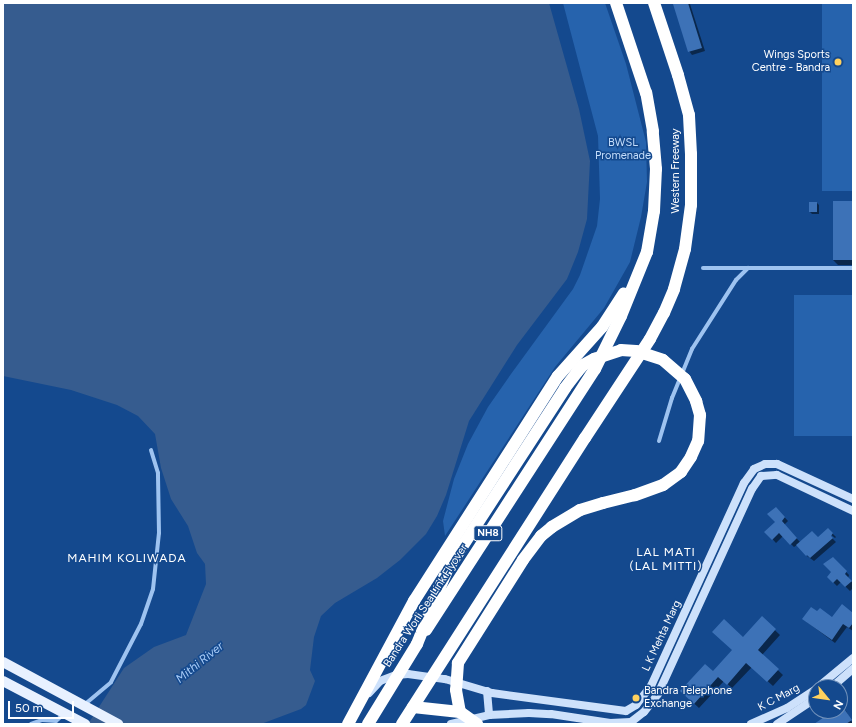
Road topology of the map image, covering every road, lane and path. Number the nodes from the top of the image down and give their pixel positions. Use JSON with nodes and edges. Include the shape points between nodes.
{"nodes":[{"id":1,"x":616,"y":3,"type":"edge"},
{"id":2,"x":654,"y":3,"type":"edge"},
{"id":3,"x":645,"y":257,"type":"junction"},
{"id":4,"x":703,"y":268,"type":"dead end"},
{"id":5,"x":748,"y":268,"type":"junction"},
{"id":6,"x":853,"y":268,"type":"edge"},
{"id":7,"x":659,"y":441,"type":"dead end"},
{"id":8,"x":151,"y":450,"type":"dead end"},
{"id":9,"x":814,"y":480,"type":"junction"},
{"id":10,"x":809,"y":490,"type":"junction"},
{"id":11,"x":853,"y":499,"type":"edge"},
{"id":12,"x":853,"y":510,"type":"edge"},
{"id":13,"x":417,"y":644,"type":"junction"},
{"id":14,"x":853,"y":658,"type":"edge"},
{"id":15,"x":3,"y":662,"type":"edge"},
{"id":16,"x":853,"y":669,"type":"edge"},
{"id":17,"x":828,"y":679,"type":"edge"},
{"id":18,"x":841,"y":679,"type":"edge"},
{"id":19,"x":3,"y":681,"type":"edge"},
{"id":20,"x":487,"y":691,"type":"junction"},
{"id":21,"x":808,"y":694,"type":"edge"},
{"id":22,"x":531,"y":698,"type":"junction"},
{"id":23,"x":808,"y":704,"type":"edge"},
{"id":24,"x":359,"y":706,"type":"junction"},
{"id":25,"x":413,"y":706,"type":"junction"},
{"id":26,"x":88,"y":708,"type":"junction"},
{"id":27,"x":786,"y":708,"type":"junction"},
{"id":28,"x":626,"y":711,"type":"junction"},
{"id":29,"x":460,"y":712,"type":"junction"},
{"id":30,"x":65,"y":713,"type":"junction"},
{"id":31,"x":529,"y":713,"type":"junction"},
{"id":32,"x":489,"y":714,"type":"junction"},
{"id":33,"x":785,"y":721,"type":"edge"},
{"id":34,"x":631,"y":723,"type":"edge"},
{"id":35,"x":755,"y":723,"type":"edge"},
{"id":36,"x":31,"y":724,"type":"edge"},
{"id":37,"x":85,"y":724,"type":"edge"},
{"id":38,"x":118,"y":724,"type":"edge"},
{"id":39,"x":348,"y":724,"type":"edge"},
{"id":40,"x":368,"y":724,"type":"edge"},
{"id":41,"x":402,"y":724,"type":"edge"},
{"id":42,"x":451,"y":724,"type":"edge"},
{"id":43,"x":477,"y":724,"type":"edge"}],
"edges":[{"from":1,"to":3,"type":"highway","via":[[646,93],[653,131],[656,169],[654,211]]},
{"from":2,"to":25,"type":"highway","name":"Western Freeway","bridge":true,"via":[[689,116],[692,154],[691,205],[686,242],[674,289],[650,339]]},
{"from":3,"to":13,"type":"highway","name":"Bandra Worli Sea Link Flyover","number":"NH8","bridge":true,"via":[[621,316],[595,369]]},
{"from":3,"to":24,"type":"highway","via":[[602,327],[558,376],[418,594]]},
{"from":4,"to":5,"type":"street"},
{"from":5,"to":6,"type":"street"},
{"from":5,"to":7,"type":"street","via":[[736,280],[692,349],[672,398]]},
{"from":8,"to":26,"type":"street","via":[[158,473],[158,533],[153,589],[140,624],[111,682]]},
{"from":9,"to":10,"type":"main road"},
{"from":9,"to":11,"type":"main road","name":"L K Mehta Marg"},
{"from":9,"to":28,"type":"main road","name":"L K Mehta Marg","via":[[777,464],[765,464],[754,469],[744,483],[651,686],[636,705]]},
{"from":10,"to":12,"type":"main road","name":"L K Mehta Marg"},
{"from":10,"to":34,"type":"main road","name":"L K Mehta Marg","via":[[777,475],[761,476],[757,480],[658,694],[644,712]]},
{"from":13,"to":29,"type":"highway","bridge":true,"via":[[447,570],[564,388],[583,365],[608,353],[636,350],[663,360],[674,368],[691,389],[700,415],[698,441],[691,457],[681,472],[662,485],[580,510],[542,536],[518,566],[463,652],[458,663],[456,690]]},
{"from":13,"to":40,"type":"highway","name":"Bandra Worli Sea Link Flyover","bridge":true},
{"from":14,"to":17,"type":"main road","name":"K C Marg"},
{"from":15,"to":26,"type":"main road"},
{"from":16,"to":18,"type":"main road"},
{"from":19,"to":30,"type":"main road"},
{"from":20,"to":22,"type":"main road"},
{"from":20,"to":24,"type":"main road","via":[[445,679],[396,675],[380,681]]},
{"from":20,"to":32,"type":"main road"},
{"from":21,"to":27,"type":"main road","name":"K C Marg"},
{"from":22,"to":28,"type":"main road"},
{"from":22,"to":31,"type":"main road"},
{"from":23,"to":33,"type":"main road","name":"K C Marg"},
{"from":24,"to":39,"type":"highway"},
{"from":25,"to":29,"type":"highway"},
{"from":25,"to":41,"type":"highway","bridge":true},
{"from":26,"to":38,"type":"main road"},
{"from":27,"to":33,"type":"main road"},
{"from":27,"to":35,"type":"main road","name":"K C Marg"},
{"from":28,"to":34,"type":"main road"},
{"from":29,"to":43,"type":"highway","bridge":true},
{"from":30,"to":36,"type":"street","via":[[56,721],[42,720]]},
{"from":30,"to":37,"type":"main road"},
{"from":31,"to":32,"type":"main road"},
{"from":31,"to":34,"type":"main road","via":[[610,723]]},
{"from":32,"to":42,"type":"main road"}]}
